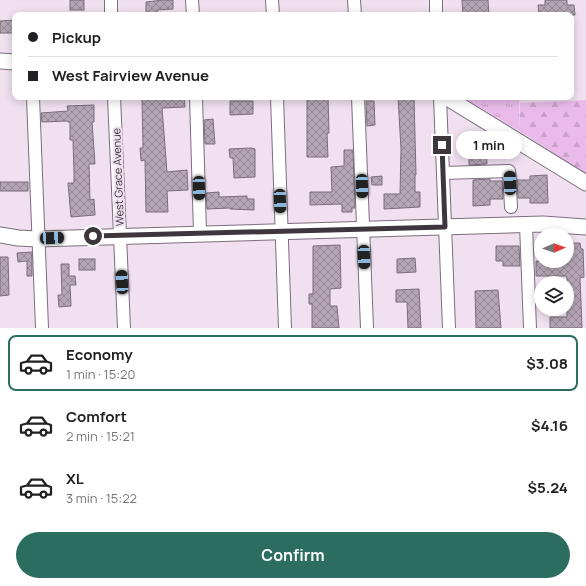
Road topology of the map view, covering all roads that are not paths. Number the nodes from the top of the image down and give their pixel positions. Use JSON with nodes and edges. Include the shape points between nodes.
{"nodes":[{"id":1,"x":110,"y":0,"type":"edge"},
{"id":2,"x":192,"y":0,"type":"edge"},
{"id":3,"x":272,"y":0,"type":"edge"},
{"id":4,"x":354,"y":0,"type":"edge"},
{"id":5,"x":436,"y":0,"type":"edge"},
{"id":6,"x":111,"y":12,"type":"edge"},
{"id":7,"x":193,"y":12,"type":"edge"},
{"id":8,"x":273,"y":12,"type":"edge"},
{"id":9,"x":354,"y":12,"type":"edge"},
{"id":10,"x":436,"y":12,"type":"edge"},
{"id":11,"x":0,"y":61,"type":"edge"},
{"id":12,"x":12,"y":62,"type":"edge"},
{"id":13,"x":33,"y":100,"type":"edge"},
{"id":14,"x":114,"y":100,"type":"edge"},
{"id":15,"x":196,"y":100,"type":"edge"},
{"id":16,"x":276,"y":100,"type":"edge"},
{"id":17,"x":358,"y":100,"type":"edge"},
{"id":18,"x":440,"y":100,"type":"edge"},
{"id":19,"x":451,"y":100,"type":"edge"},
{"id":20,"x":443,"y":173,"type":"junction"},
{"id":21,"x":586,"y":183,"type":"edge"},
{"id":22,"x":511,"y":207,"type":"dead end"},
{"id":23,"x":526,"y":224,"type":"junction"},
{"id":24,"x":445,"y":227,"type":"junction"},
{"id":25,"x":586,"y":227,"type":"edge"},
{"id":26,"x":363,"y":229,"type":"junction"},
{"id":27,"x":281,"y":231,"type":"junction"},
{"id":28,"x":200,"y":233,"type":"junction"},
{"id":29,"x":0,"y":235,"type":"edge"},
{"id":30,"x":120,"y":236,"type":"junction"},
{"id":31,"x":38,"y":239,"type":"junction"},
{"id":32,"x":42,"y":328,"type":"edge"},
{"id":33,"x":124,"y":328,"type":"edge"},
{"id":34,"x":285,"y":328,"type":"edge"},
{"id":35,"x":367,"y":328,"type":"edge"},
{"id":36,"x":449,"y":328,"type":"edge"},
{"id":37,"x":530,"y":328,"type":"edge"}],
"edges":[{"from":1,"to":6,"type":"street"},
{"from":2,"to":7,"type":"street"},
{"from":3,"to":8,"type":"street"},
{"from":4,"to":9,"type":"street"},
{"from":5,"to":10,"type":"street"},
{"from":11,"to":12,"type":"main road"},
{"from":13,"to":31,"type":"street"},
{"from":14,"to":30,"type":"street","name":"West Grace Avenue"},
{"from":15,"to":28,"type":"street"},
{"from":16,"to":27,"type":"street"},
{"from":17,"to":26,"type":"street"},
{"from":18,"to":20,"type":"street"},
{"from":19,"to":21,"type":"main road"},
{"from":20,"to":22,"type":"street","via":[[509,171]]},
{"from":20,"to":24,"type":"street"},
{"from":23,"to":24,"type":"main road"},
{"from":23,"to":25,"type":"main road"},
{"from":23,"to":37,"type":"street"},
{"from":24,"to":26,"type":"main road"},
{"from":24,"to":36,"type":"street"},
{"from":26,"to":27,"type":"main road"},
{"from":26,"to":35,"type":"street"},
{"from":27,"to":28,"type":"main road"},
{"from":27,"to":34,"type":"street"},
{"from":28,"to":30,"type":"main road"},
{"from":29,"to":31,"type":"main road"},
{"from":30,"to":31,"type":"main road"},
{"from":30,"to":33,"type":"street","name":"West Grace Avenue"},
{"from":31,"to":32,"type":"street"}]}
